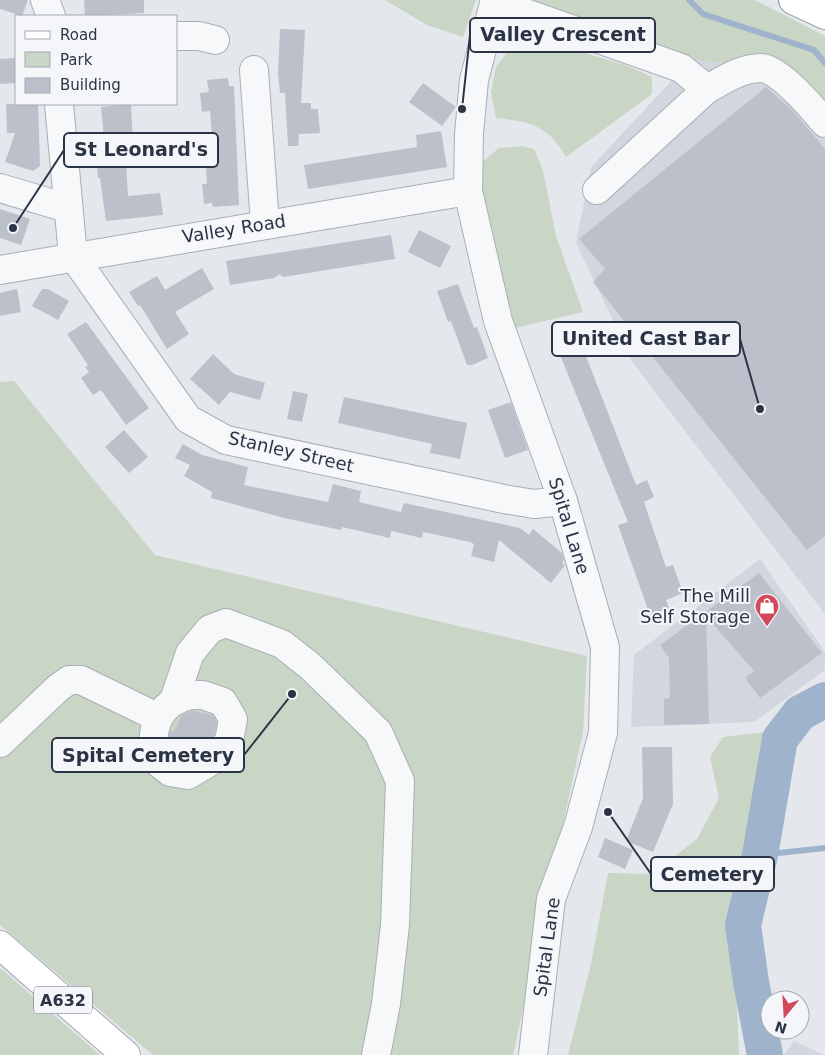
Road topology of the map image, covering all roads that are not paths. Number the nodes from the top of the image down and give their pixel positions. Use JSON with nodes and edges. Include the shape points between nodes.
{"nodes":[{"id":1,"x":45,"y":0,"type":"edge"},
{"id":2,"x":793,"y":0,"type":"edge"},
{"id":3,"x":494,"y":1,"type":"edge"},
{"id":4,"x":51,"y":15,"type":"edge"},
{"id":5,"x":825,"y":15,"type":"edge"},
{"id":6,"x":178,"y":36,"type":"edge"},
{"id":7,"x":215,"y":40,"type":"dead end"},
{"id":8,"x":254,"y":70,"type":"dead end"},
{"id":9,"x":707,"y":89,"type":"junction"},
{"id":10,"x":59,"y":105,"type":"edge"},
{"id":11,"x":825,"y":123,"type":"edge"},
{"id":12,"x":0,"y":188,"type":"edge"},
{"id":13,"x":597,"y":190,"type":"dead end"},
{"id":14,"x":468,"y":191,"type":"junction"},
{"id":15,"x":67,"y":208,"type":"junction"},
{"id":16,"x":265,"y":224,"type":"junction"},
{"id":17,"x":74,"y":256,"type":"junction"},
{"id":18,"x":0,"y":270,"type":"edge"},
{"id":19,"x":563,"y":501,"type":"junction"},
{"id":20,"x":0,"y":744,"type":"edge"},
{"id":21,"x":0,"y":945,"type":"edge"},
{"id":22,"x":126,"y":1055,"type":"edge"},
{"id":23,"x":376,"y":1055,"type":"edge"},
{"id":24,"x":533,"y":1055,"type":"edge"}],
"edges":[{"from":1,"to":4,"type":"street"},
{"from":2,"to":5,"type":"main road"},
{"from":3,"to":9,"type":"street","via":[[681,68]]},
{"from":3,"to":14,"type":"street","name":"Spital Lane","via":[[474,80],[468,134]]},
{"from":6,"to":7,"type":"street"},
{"from":8,"to":16,"type":"street"},
{"from":9,"to":11,"type":"street","via":[[741,71],[763,68],[780,78]]},
{"from":9,"to":13,"type":"street"},
{"from":10,"to":15,"type":"street"},
{"from":12,"to":15,"type":"street"},
{"from":14,"to":16,"type":"street","name":"Valley Road"},
{"from":14,"to":19,"type":"street","name":"Spital Lane","via":[[498,321]]},
{"from":15,"to":17,"type":"street"},
{"from":16,"to":17,"type":"street","name":"Valley Road"},
{"from":17,"to":18,"type":"street","name":"Valley Road"},
{"from":17,"to":19,"type":"street","name":"Stanley Street","via":[[188,419],[226,440],[504,499],[534,504]]},
{"from":19,"to":24,"type":"street","name":"Spital Lane","via":[[605,648],[604,733],[578,827],[551,899]]},
{"from":20,"to":23,"type":"street","via":[[69,680],[81,680],[165,708],[190,653],[210,628],[226,623],[282,644],[310,666],[378,732],[400,781],[395,925],[386,1004]]},
{"from":21,"to":22,"type":"main road","number":"A632"}]}
